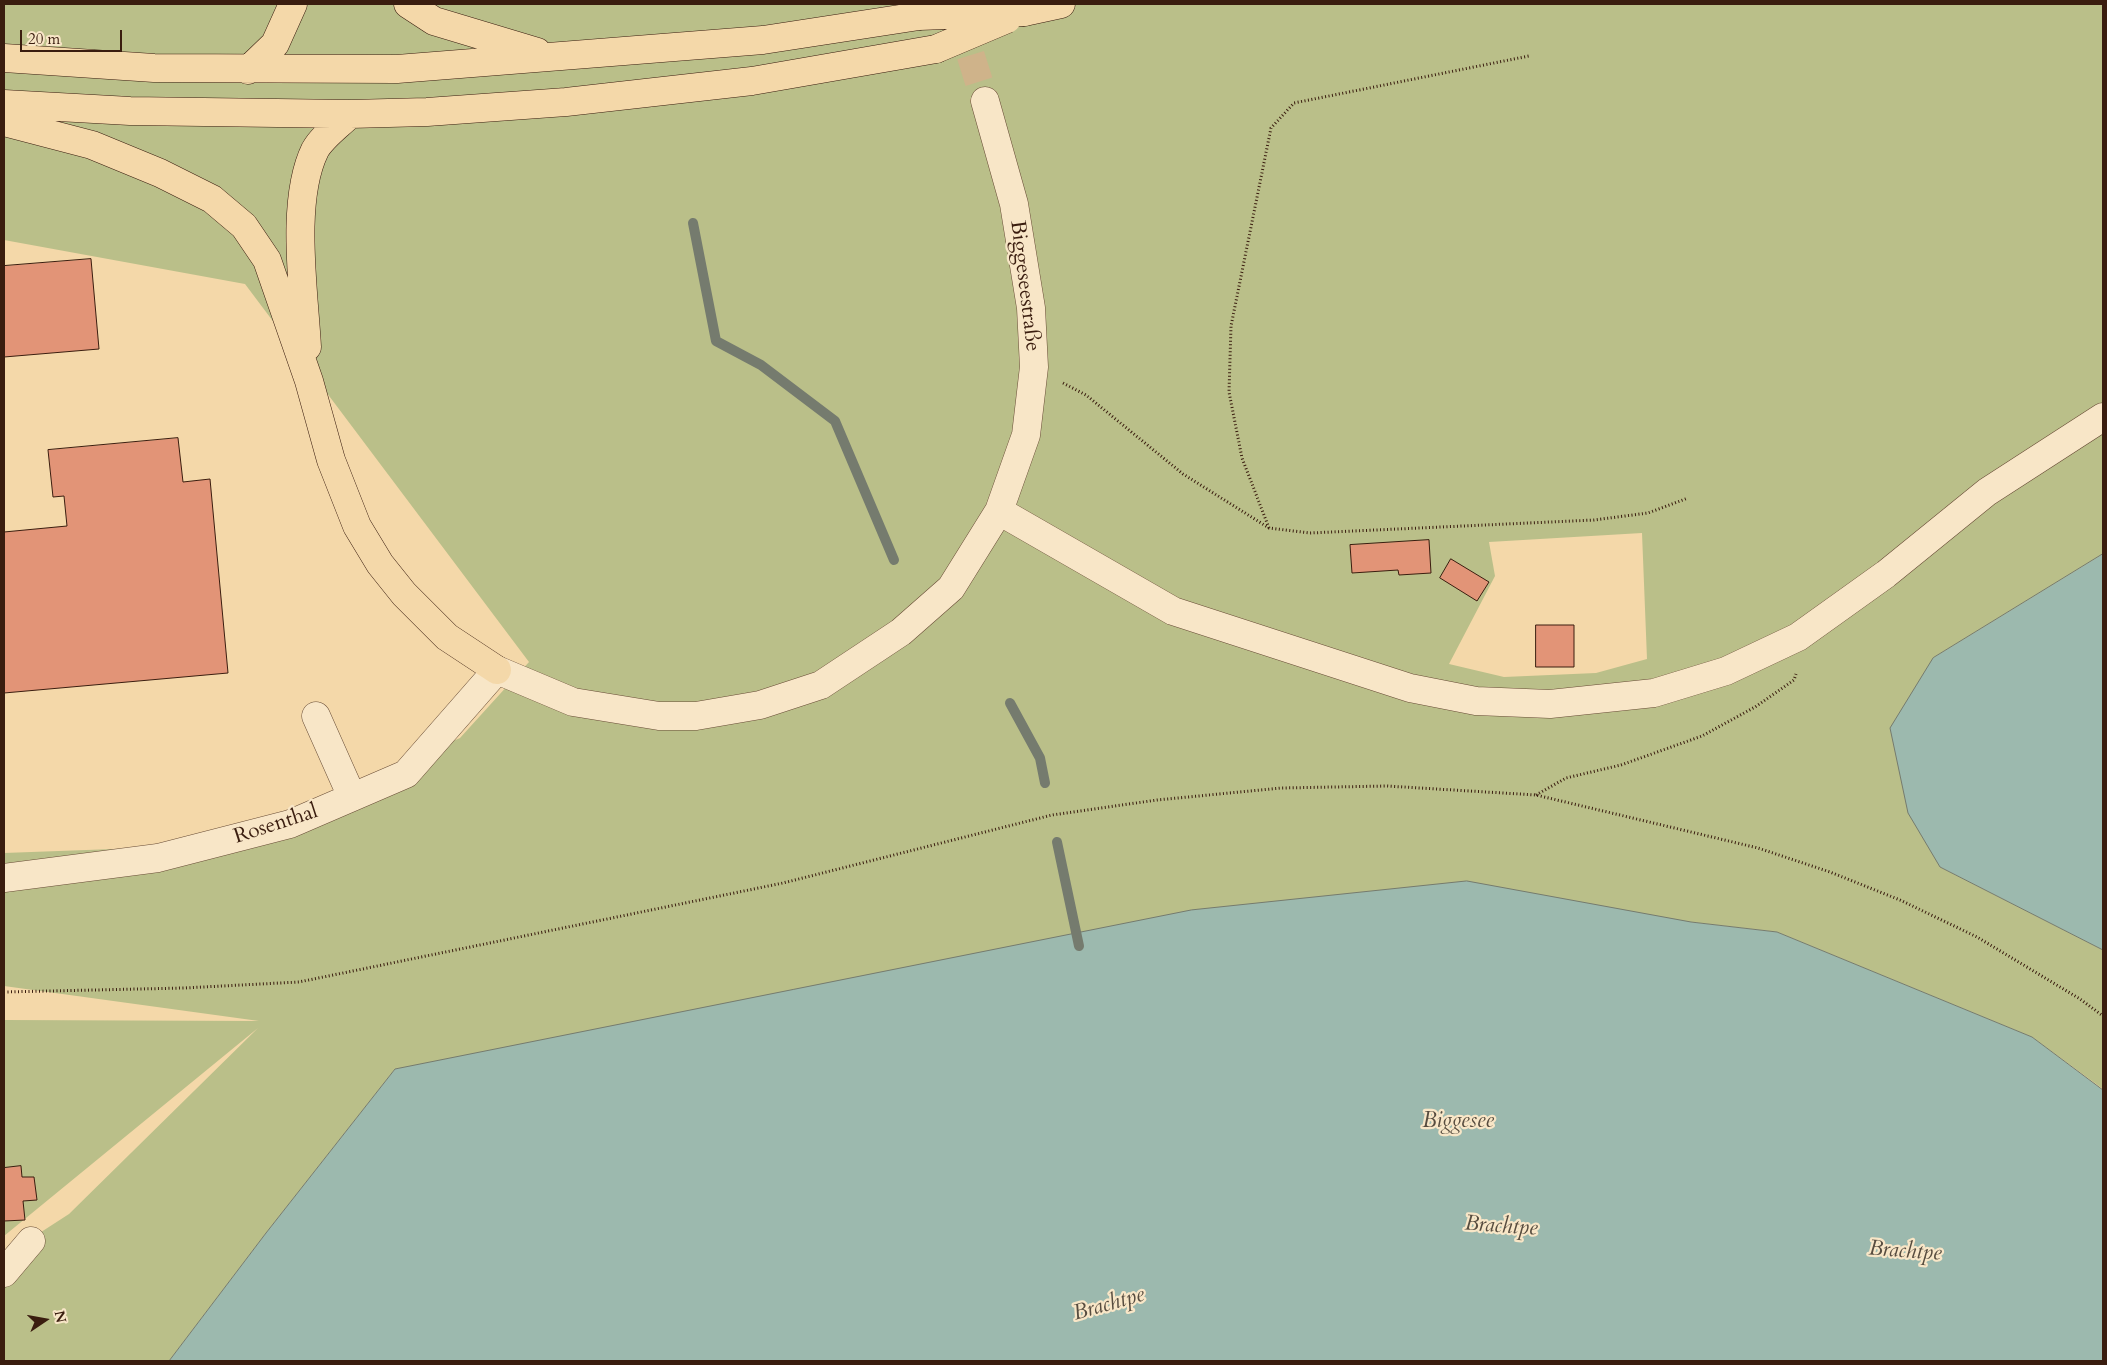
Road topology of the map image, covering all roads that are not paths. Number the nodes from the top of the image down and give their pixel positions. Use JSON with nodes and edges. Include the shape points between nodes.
{"nodes":[{"id":1,"x":293,"y":4,"type":"edge"},
{"id":2,"x":408,"y":4,"type":"edge"},
{"id":3,"x":1061,"y":4,"type":"edge"},
{"id":4,"x":1024,"y":12,"type":"junction"},
{"id":5,"x":553,"y":57,"type":"junction"},
{"id":6,"x":4,"y":58,"type":"edge"},
{"id":7,"x":248,"y":70,"type":"junction"},
{"id":8,"x":985,"y":101,"type":"tunnel mouth"},
{"id":9,"x":4,"y":104,"type":"edge"},
{"id":10,"x":350,"y":114,"type":"junction"},
{"id":11,"x":4,"y":122,"type":"edge"},
{"id":12,"x":308,"y":381,"type":"junction"},
{"id":13,"x":2103,"y":417,"type":"edge"},
{"id":14,"x":999,"y":511,"type":"junction"},
{"id":15,"x":497,"y":670,"type":"junction"},
{"id":16,"x":316,"y":716,"type":"dead end"},
{"id":17,"x":352,"y":797,"type":"junction"},
{"id":18,"x":4,"y":878,"type":"edge"},
{"id":19,"x":31,"y":1241,"type":"dead end"},
{"id":20,"x":4,"y":1273,"type":"edge"}],
"edges":[{"from":1,"to":7,"type":"main road","via":[[276,44]]},
{"from":2,"to":5,"type":"main road","via":[[434,21]]},
{"from":3,"to":4,"type":"main road"},
{"from":4,"to":5,"type":"main road","bridge":true,"via":[[919,16],[763,40]]},
{"from":4,"to":10,"type":"main road","bridge":true,"via":[[936,49],[752,82],[546,103]]},
{"from":5,"to":7,"type":"main road","via":[[397,69]]},
{"from":6,"to":7,"type":"main road"},
{"from":8,"to":14,"type":"street","name":"Biggeseestraße","via":[[1014,204],[1031,308],[1034,367],[1026,435]]},
{"from":9,"to":10,"type":"main road","via":[[130,111]]},
{"from":10,"to":12,"type":"main road","via":[[316,149],[305,180],[301,227]]},
{"from":11,"to":12,"type":"main road","via":[[92,145],[160,172],[212,199],[244,226],[268,260]]},
{"from":12,"to":15,"type":"main road","via":[[330,460],[358,526],[380,564],[404,594],[447,637]]},
{"from":13,"to":14,"type":"street","via":[[1987,492],[1886,574],[1798,637],[1726,671],[1654,693],[1550,704],[1476,701],[1410,688],[1173,611]]},
{"from":14,"to":15,"type":"street","name":"Biggeseestraße","via":[[951,588],[901,632],[821,685],[768,702],[696,716],[659,716],[573,702]]},
{"from":15,"to":17,"type":"street","name":"Rosenthal","via":[[406,774]]},
{"from":16,"to":17,"type":"street"},
{"from":17,"to":18,"type":"street","name":"Rosenthal","via":[[290,824],[158,858]]},
{"from":19,"to":20,"type":"street"}]}
